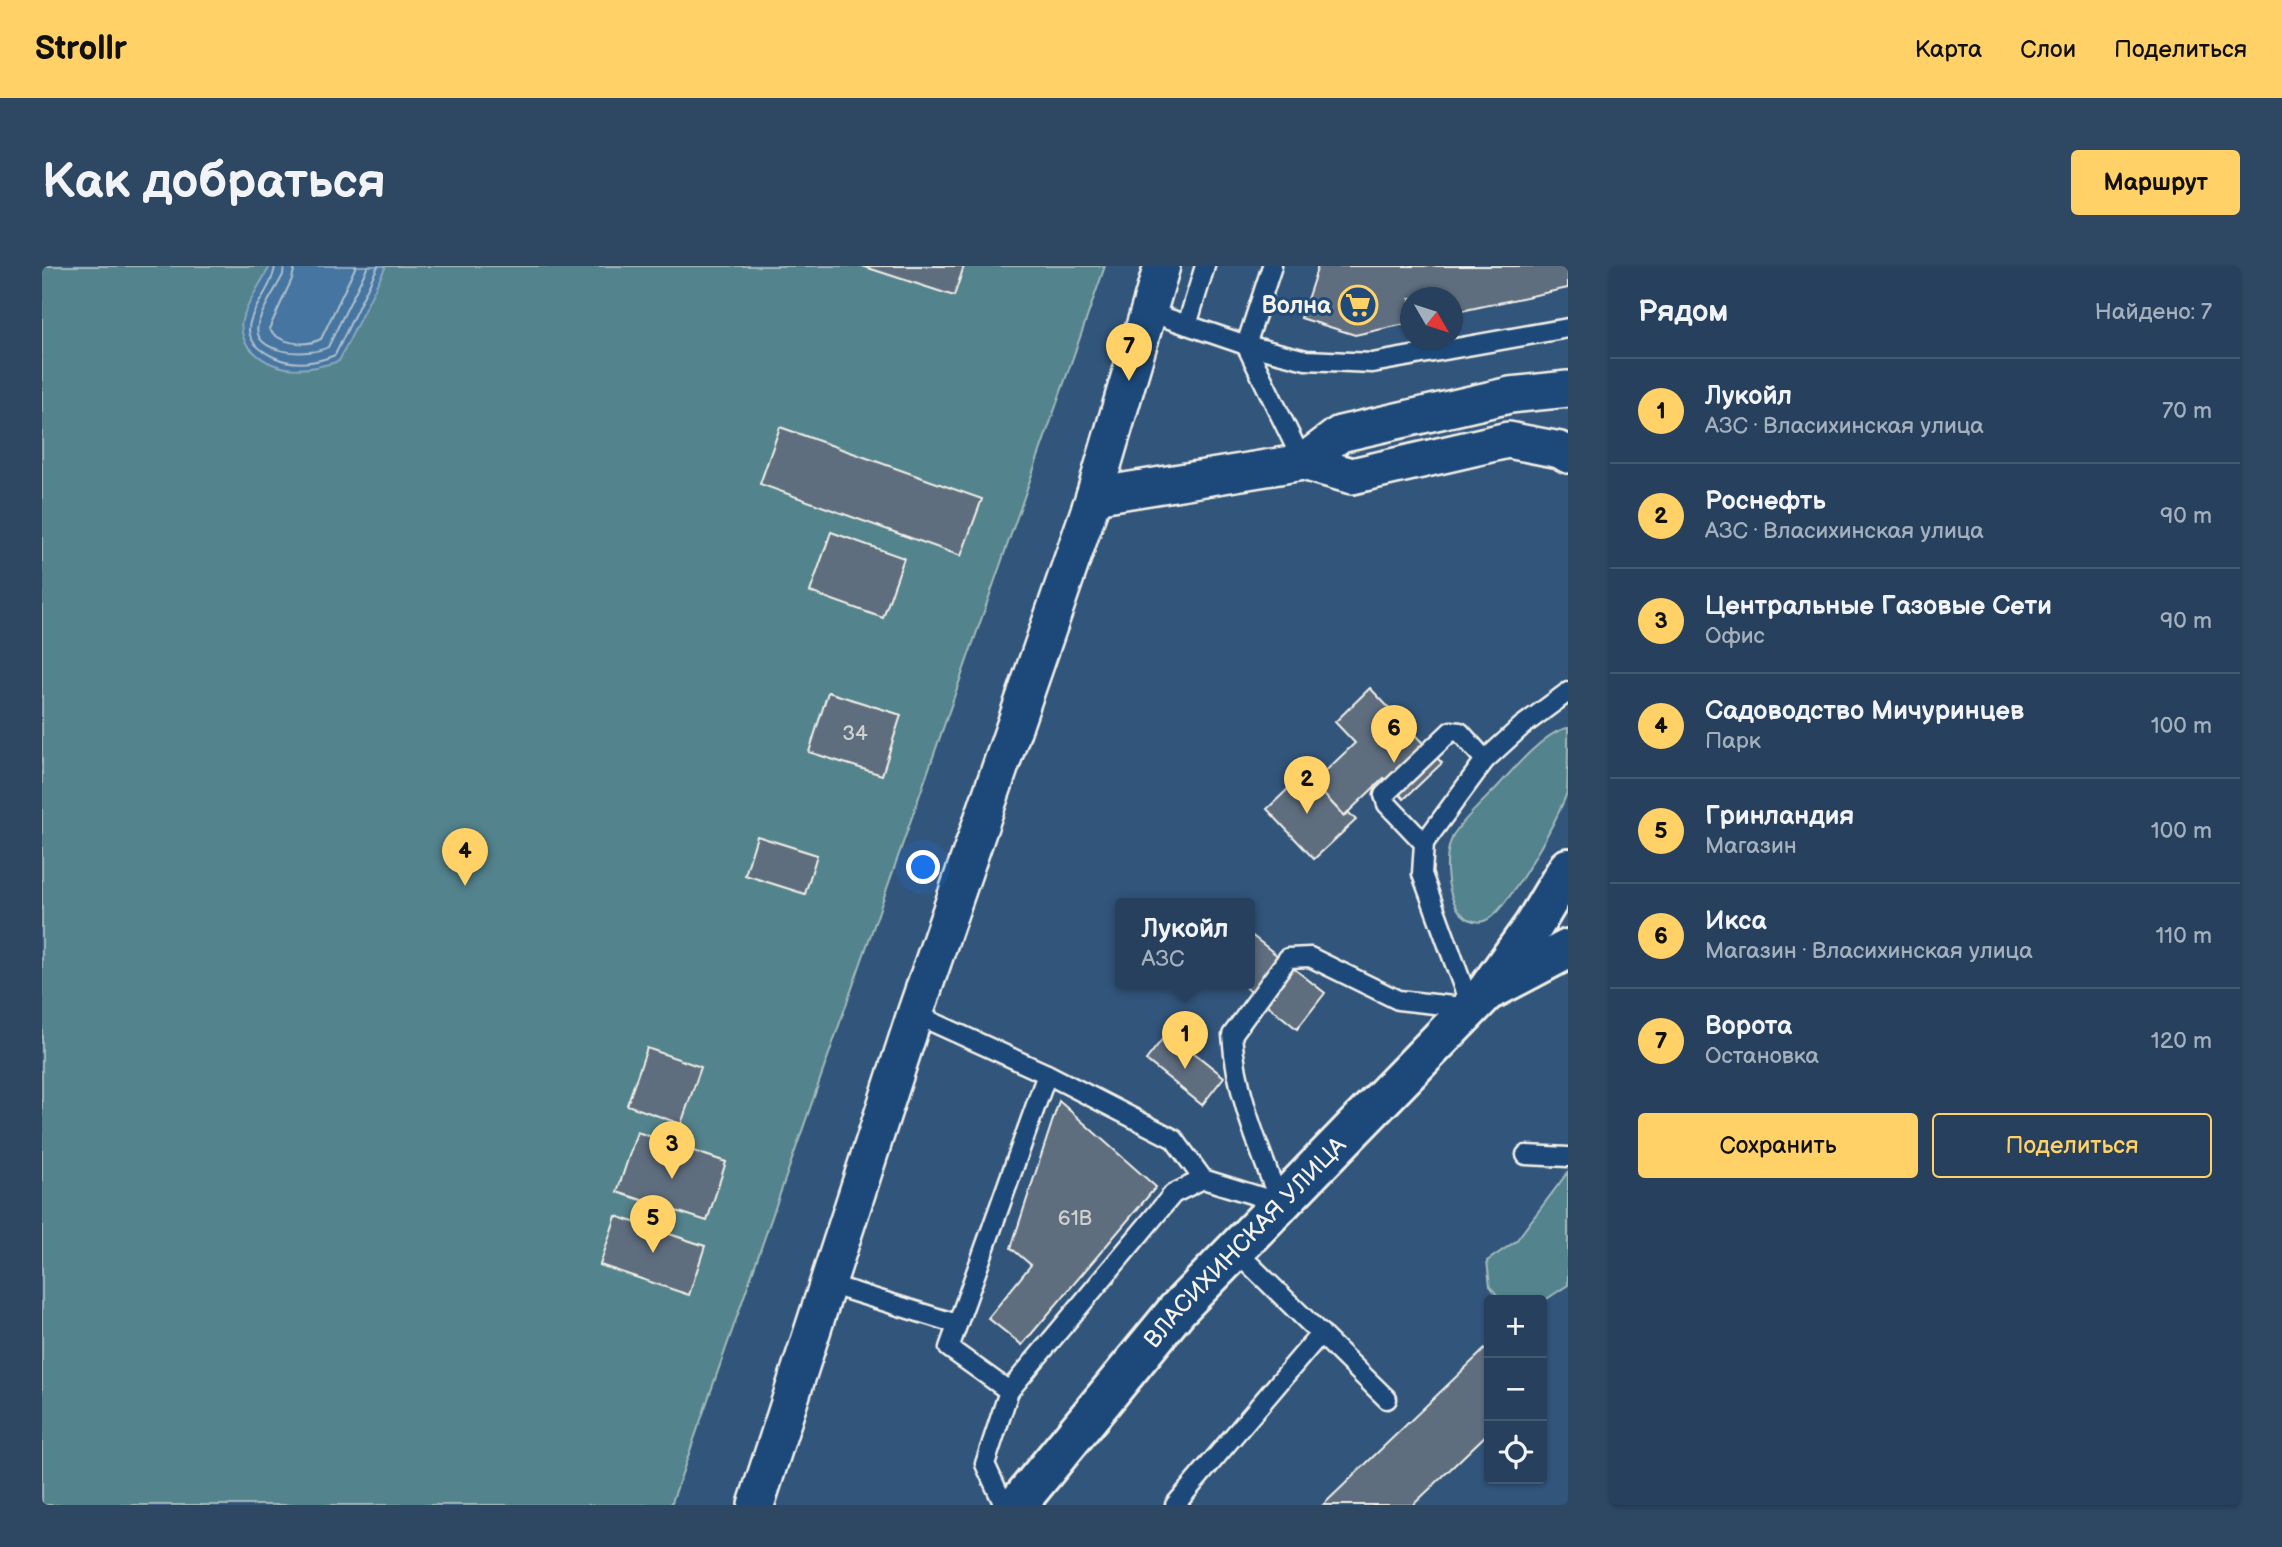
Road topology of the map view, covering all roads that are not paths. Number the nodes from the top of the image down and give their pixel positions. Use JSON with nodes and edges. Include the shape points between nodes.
{"nodes":[{"id":1,"x":1162,"y":266,"type":"edge"},
{"id":2,"x":1205,"y":266,"type":"edge"},
{"id":3,"x":1272,"y":266,"type":"edge"},
{"id":4,"x":1149,"y":312,"type":"junction"},
{"id":5,"x":1187,"y":325,"type":"junction"},
{"id":6,"x":1568,"y":328,"type":"edge"},
{"id":7,"x":1247,"y":345,"type":"junction"},
{"id":8,"x":1568,"y":388,"type":"edge"},
{"id":9,"x":1568,"y":455,"type":"edge"},
{"id":10,"x":1303,"y":462,"type":"junction"},
{"id":11,"x":1094,"y":496,"type":"junction"},
{"id":12,"x":1568,"y":692,"type":"edge"},
{"id":13,"x":1485,"y":761,"type":"junction"},
{"id":14,"x":1423,"y":843,"type":"junction"},
{"id":15,"x":1568,"y":868,"type":"edge"},
{"id":16,"x":1568,"y":949,"type":"edge"},
{"id":17,"x":1478,"y":1000,"type":"junction"},
{"id":18,"x":915,"y":1014,"type":"junction"},
{"id":19,"x":1047,"y":1074,"type":"junction"},
{"id":20,"x":1526,"y":1155,"type":"dead end"},
{"id":21,"x":1568,"y":1157,"type":"edge"},
{"id":22,"x":1203,"y":1179,"type":"junction"},
{"id":23,"x":1280,"y":1203,"type":"junction"},
{"id":24,"x":1235,"y":1250,"type":"junction"},
{"id":25,"x":828,"y":1284,"type":"junction"},
{"id":26,"x":957,"y":1324,"type":"junction"},
{"id":27,"x":1321,"y":1333,"type":"junction"},
{"id":28,"x":1009,"y":1391,"type":"junction"},
{"id":29,"x":1387,"y":1399,"type":"dead end"},
{"id":30,"x":756,"y":1505,"type":"edge"},
{"id":31,"x":1004,"y":1505,"type":"edge"},
{"id":32,"x":1017,"y":1505,"type":"edge"},
{"id":33,"x":1175,"y":1505,"type":"edge"}],
"edges":[{"from":1,"to":4,"type":"street"},
{"from":2,"to":5,"type":"lane"},
{"from":3,"to":7,"type":"lane"},
{"from":4,"to":5,"type":"lane"},
{"from":4,"to":11,"type":"street"},
{"from":5,"to":7,"type":"lane"},
{"from":6,"to":7,"type":"lane","via":[[1372,363],[1306,360]]},
{"from":7,"to":10,"type":"lane"},
{"from":8,"to":10,"type":"street","via":[[1510,394],[1340,434]]},
{"from":9,"to":10,"type":"street","via":[[1508,439],[1352,476]]},
{"from":10,"to":11,"type":"street"},
{"from":11,"to":18,"type":"street"},
{"from":12,"to":13,"type":"lane"},
{"from":13,"to":14,"type":"lane"},
{"from":13,"to":14,"type":"lane","via":[[1460,732],[1451,731],[1384,795]]},
{"from":14,"to":17,"type":"lane","via":[[1422,874]]},
{"from":15,"to":17,"type":"highway","via":[[1534,925]]},
{"from":16,"to":17,"type":"highway"},
{"from":17,"to":23,"type":"highway","name":"ВЛАСИХИНСКАЯ УЛИЦА"},
{"from":17,"to":23,"type":"lane","via":[[1398,1000],[1310,957],[1288,958],[1232,1035],[1250,1125]]},
{"from":18,"to":19,"type":"lane"},
{"from":18,"to":25,"type":"street"},
{"from":19,"to":22,"type":"lane","via":[[1174,1139]]},
{"from":19,"to":26,"type":"lane"},
{"from":20,"to":21,"type":"lane"},
{"from":22,"to":23,"type":"lane"},
{"from":22,"to":28,"type":"lane","via":[[1173,1194]]},
{"from":23,"to":24,"type":"highway","name":"ВЛАСИХИНСКАЯ УЛИЦА"},
{"from":24,"to":27,"type":"lane"},
{"from":24,"to":32,"type":"highway","name":"ВЛАСИХИНСКАЯ УЛИЦА","via":[[1177,1310]]},
{"from":25,"to":26,"type":"lane"},
{"from":25,"to":30,"type":"street"},
{"from":26,"to":28,"type":"lane","via":[[949,1348]]},
{"from":27,"to":29,"type":"lane"},
{"from":27,"to":33,"type":"lane"},
{"from":28,"to":31,"type":"lane","via":[[985,1464]]}]}
